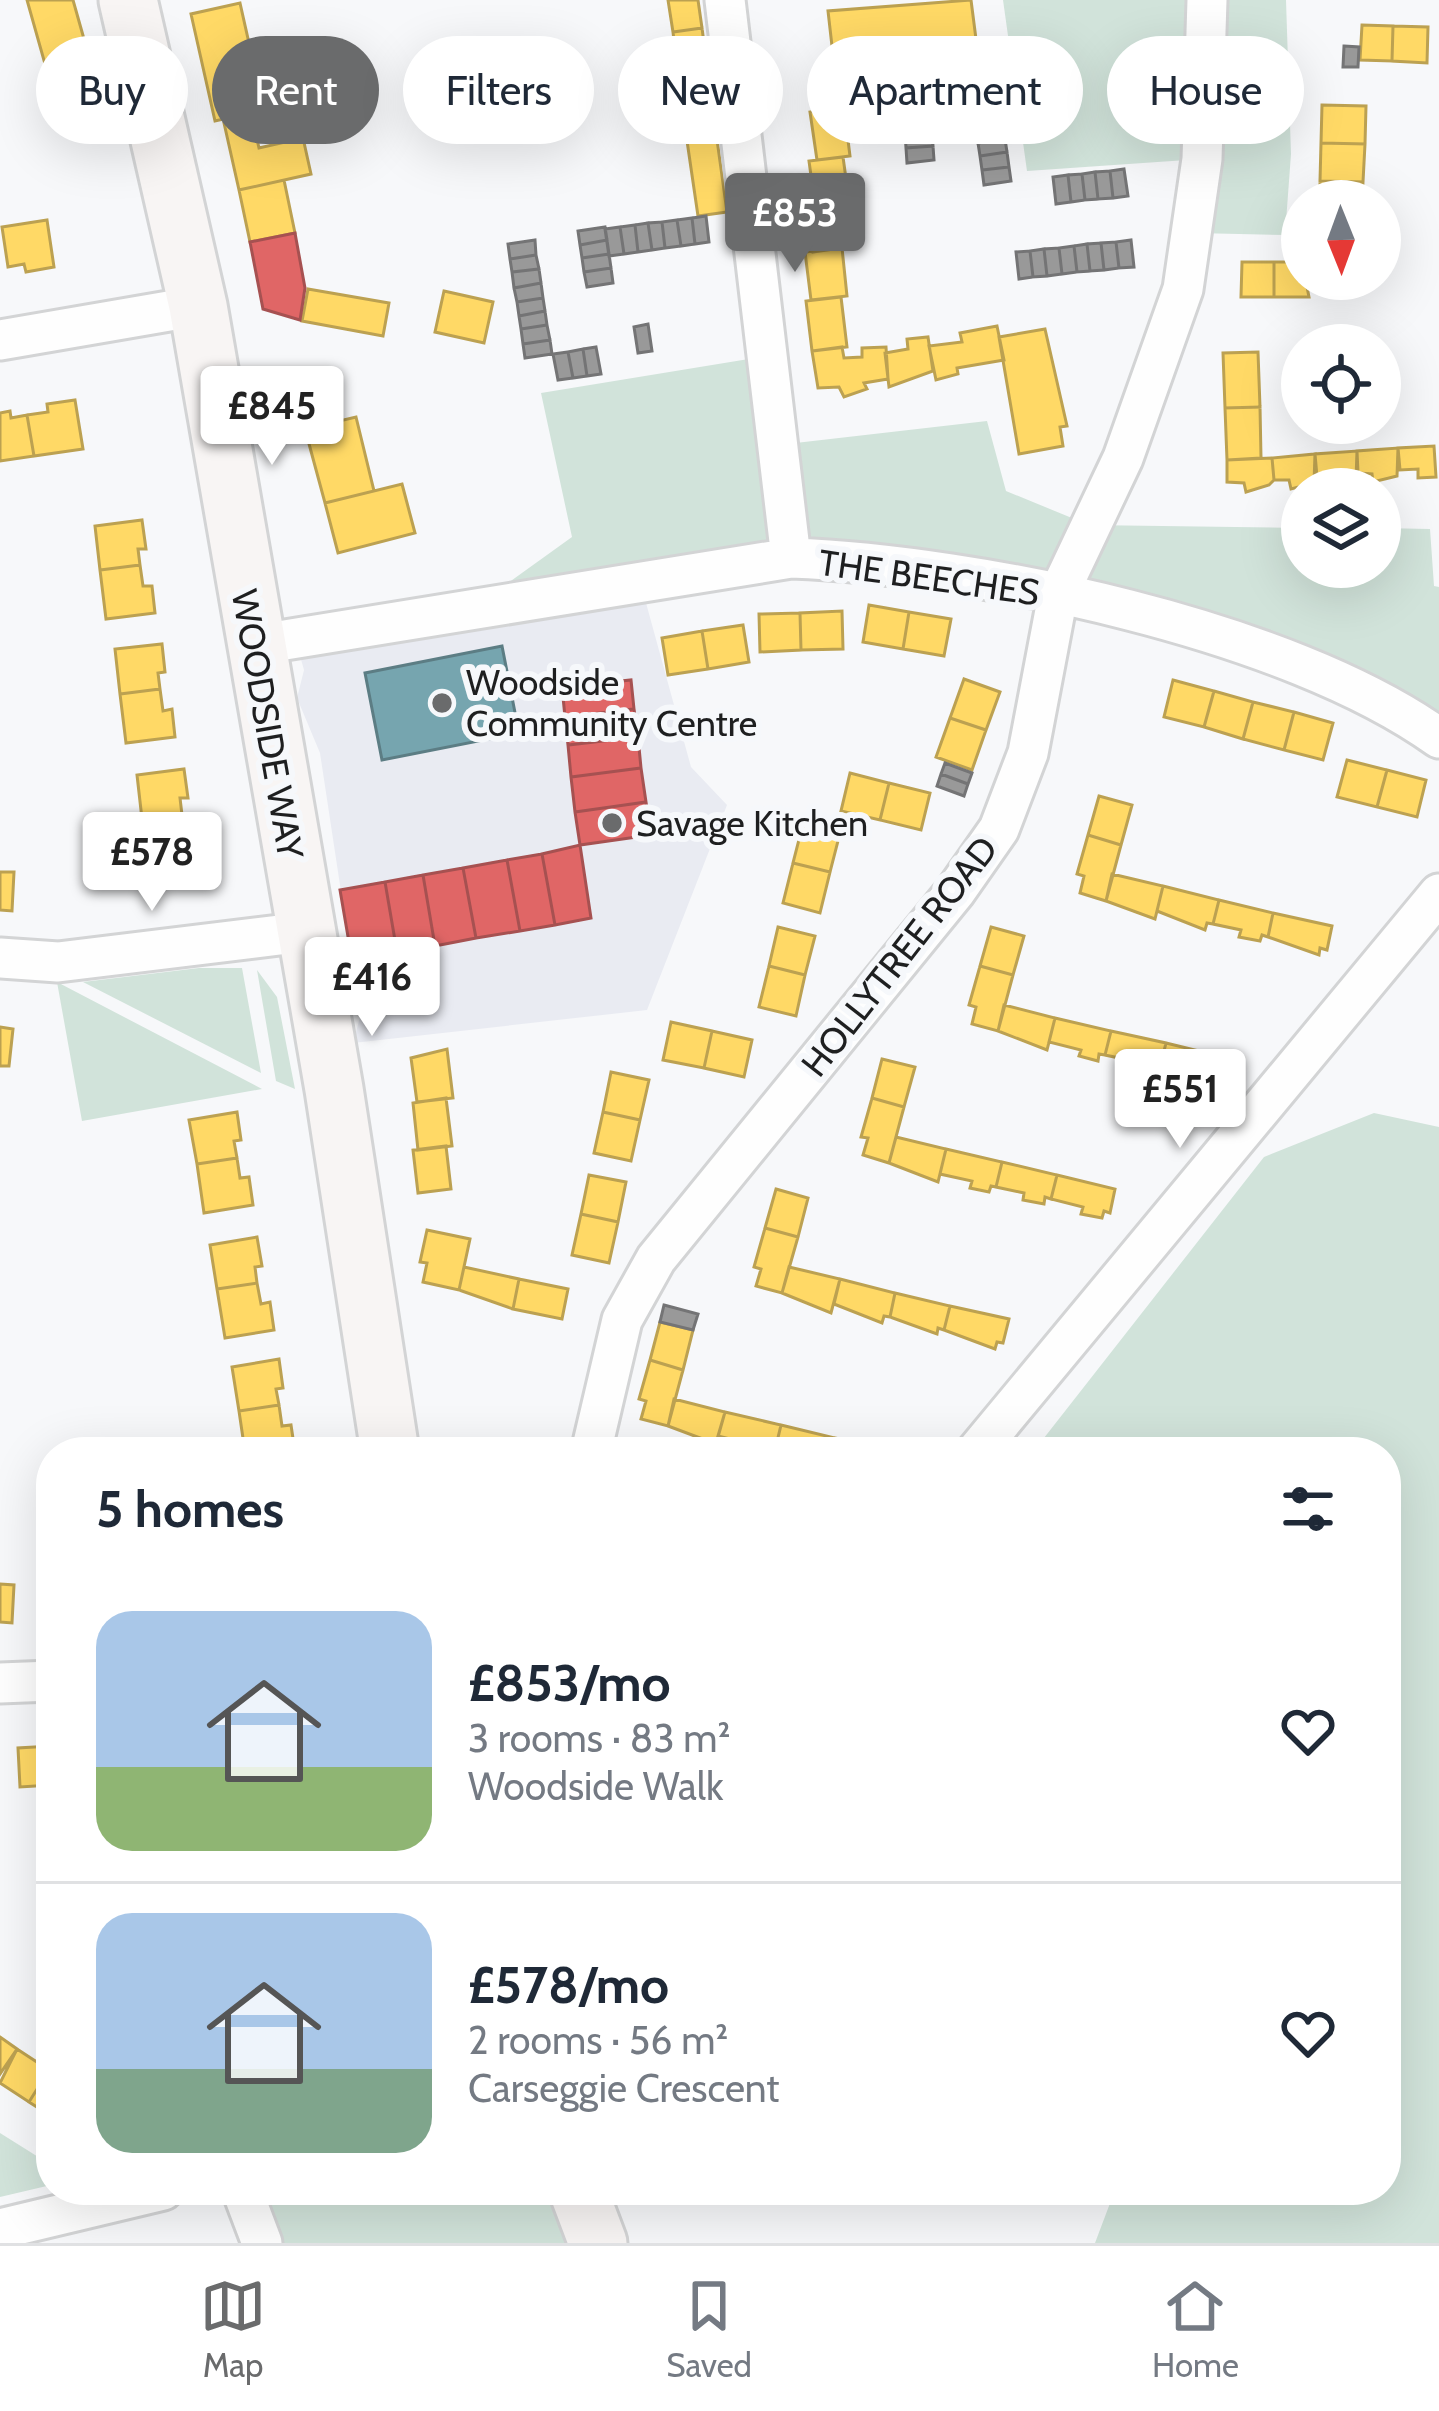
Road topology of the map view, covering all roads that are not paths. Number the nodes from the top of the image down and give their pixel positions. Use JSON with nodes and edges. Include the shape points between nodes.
{"nodes":[{"id":1,"x":128,"y":0,"type":"edge"},
{"id":2,"x":725,"y":0,"type":"edge"},
{"id":3,"x":1207,"y":0,"type":"edge"},
{"id":4,"x":198,"y":306,"type":"junction"},
{"id":5,"x":0,"y":340,"type":"edge"},
{"id":6,"x":791,"y":558,"type":"junction"},
{"id":7,"x":1058,"y":595,"type":"junction"},
{"id":8,"x":254,"y":645,"type":"junction"},
{"id":9,"x":1439,"y":739,"type":"edge"},
{"id":10,"x":1439,"y":894,"type":"edge"},
{"id":11,"x":304,"y":932,"type":"junction"},
{"id":12,"x":0,"y":958,"type":"edge"},
{"id":13,"x":388,"y":1437,"type":"edge"},
{"id":14,"x":595,"y":1437,"type":"edge"},
{"id":15,"x":988,"y":1437,"type":"edge"},
{"id":16,"x":36,"y":1682,"type":"edge"},
{"id":17,"x":0,"y":1683,"type":"edge"},
{"id":18,"x":100,"y":2205,"type":"edge"},
{"id":19,"x":248,"y":2205,"type":"edge"},
{"id":20,"x":584,"y":2205,"type":"edge"},
{"id":21,"x":0,"y":2229,"type":"edge"},
{"id":22,"x":262,"y":2243,"type":"edge"},
{"id":23,"x":598,"y":2243,"type":"edge"}],
"edges":[{"from":1,"to":4,"type":"street","name":"WOODSIDE WAY"},
{"from":2,"to":6,"type":"street"},
{"from":3,"to":7,"type":"street","name":"HOLLYTREE ROAD","via":[[1203,139],[1183,289],[1123,458]]},
{"from":4,"to":5,"type":"street"},
{"from":4,"to":8,"type":"street","name":"WOODSIDE WAY"},
{"from":6,"to":7,"type":"street","name":"THE BEECHES"},
{"from":6,"to":8,"type":"street","name":"THE BEECHES"},
{"from":7,"to":9,"type":"street","name":"THE BEECHES","via":[[1274,653],[1404,713]]},
{"from":7,"to":14,"type":"street","name":"HOLLYTREE ROAD","via":[[1028,753],[999,830],[656,1259],[622,1320]]},
{"from":8,"to":11,"type":"street","name":"WOODSIDE WAY"},
{"from":10,"to":15,"type":"street"},
{"from":11,"to":12,"type":"street","via":[[58,962]]},
{"from":11,"to":13,"type":"street","name":"WOODSIDE WAY"},
{"from":16,"to":17,"type":"street"},
{"from":18,"to":21,"type":"street"},
{"from":19,"to":22,"type":"street"},
{"from":20,"to":23,"type":"street"}]}
